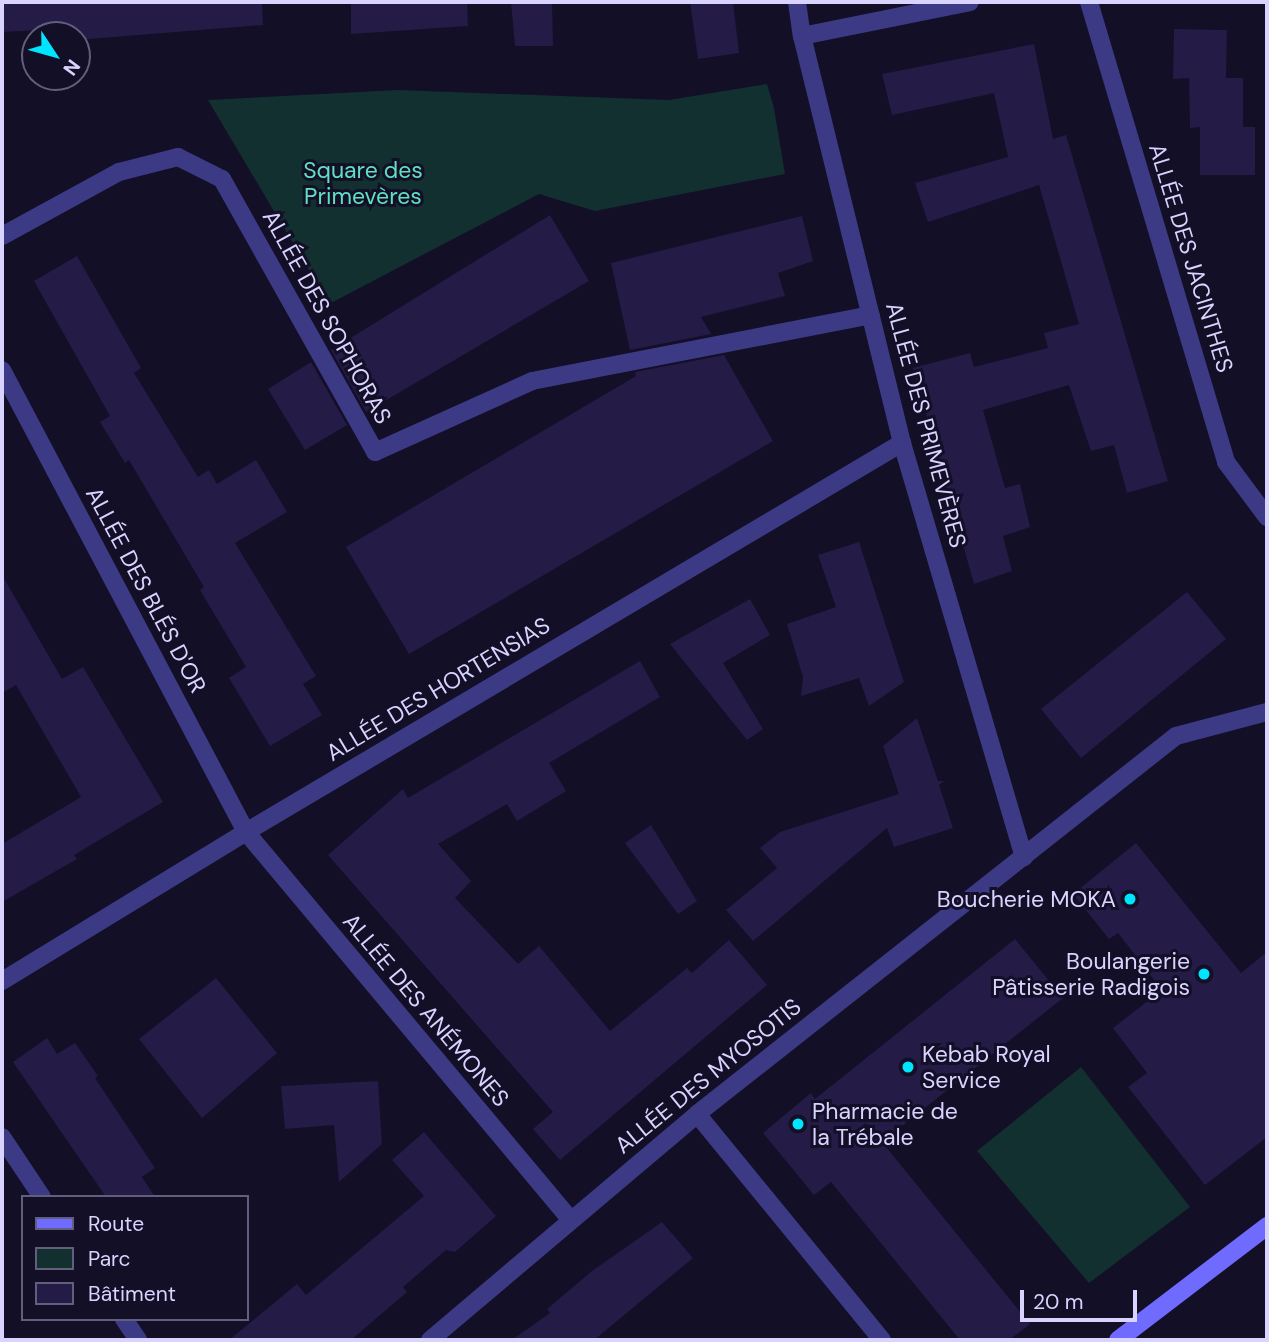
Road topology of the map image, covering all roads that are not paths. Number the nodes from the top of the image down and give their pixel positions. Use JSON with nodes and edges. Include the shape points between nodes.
{"nodes":[{"id":1,"x":797,"y":2,"type":"edge"},
{"id":2,"x":970,"y":2,"type":"edge"},
{"id":3,"x":1089,"y":2,"type":"edge"},
{"id":4,"x":802,"y":36,"type":"junction"},
{"id":5,"x":2,"y":236,"type":"edge"},
{"id":6,"x":871,"y":315,"type":"junction"},
{"id":7,"x":2,"y":370,"type":"edge"},
{"id":8,"x":902,"y":443,"type":"junction"},
{"id":9,"x":1267,"y":517,"type":"edge"},
{"id":10,"x":1267,"y":712,"type":"edge"},
{"id":11,"x":246,"y":832,"type":"junction"},
{"id":12,"x":1024,"y":857,"type":"junction"},
{"id":13,"x":2,"y":981,"type":"edge"},
{"id":14,"x":697,"y":1114,"type":"junction"},
{"id":15,"x":2,"y":1137,"type":"edge"},
{"id":16,"x":41,"y":1195,"type":"edge"},
{"id":17,"x":570,"y":1219,"type":"junction"},
{"id":18,"x":1267,"y":1226,"type":"edge"},
{"id":19,"x":125,"y":1321,"type":"edge"},
{"id":20,"x":138,"y":1340,"type":"edge"},
{"id":21,"x":430,"y":1340,"type":"edge"},
{"id":22,"x":881,"y":1340,"type":"edge"},
{"id":23,"x":1118,"y":1340,"type":"edge"}],
"edges":[{"from":1,"to":4,"type":"street","name":"ALLÉE DES PRIMEVÈRES"},
{"from":2,"to":4,"type":"street"},
{"from":3,"to":9,"type":"street","name":"ALLÉE DES JACINTHES","via":[[1226,462]]},
{"from":4,"to":6,"type":"street","name":"ALLÉE DES PRIMEVÈRES"},
{"from":5,"to":6,"type":"street","name":"ALLÉE DES SOPHORAS","via":[[119,172],[178,157],[222,179],[375,452],[532,381]]},
{"from":6,"to":8,"type":"street","name":"ALLÉE DES PRIMEVÈRES"},
{"from":7,"to":11,"type":"street","name":"ALLÉE DES BLÉS D'OR"},
{"from":8,"to":11,"type":"street","name":"ALLÉE DES HORTENSIAS"},
{"from":8,"to":12,"type":"street","name":"ALLÉE DES PRIMEVÈRES"},
{"from":10,"to":12,"type":"street","name":"ALLÉE DES MYOSOTIS","via":[[1176,736]]},
{"from":11,"to":13,"type":"street","name":"ALLÉE DES HORTENSIAS"},
{"from":11,"to":17,"type":"street","name":"ALLÉE DES ANÉMONES"},
{"from":12,"to":14,"type":"street","name":"ALLÉE DES MYOSOTIS"},
{"from":14,"to":17,"type":"street","name":"ALLÉE DES MYOSOTIS"},
{"from":14,"to":22,"type":"street"},
{"from":15,"to":16,"type":"street"},
{"from":17,"to":21,"type":"street","name":"ALLÉE DES MYOSOTIS"},
{"from":18,"to":23,"type":"street"},
{"from":19,"to":20,"type":"street"}]}
